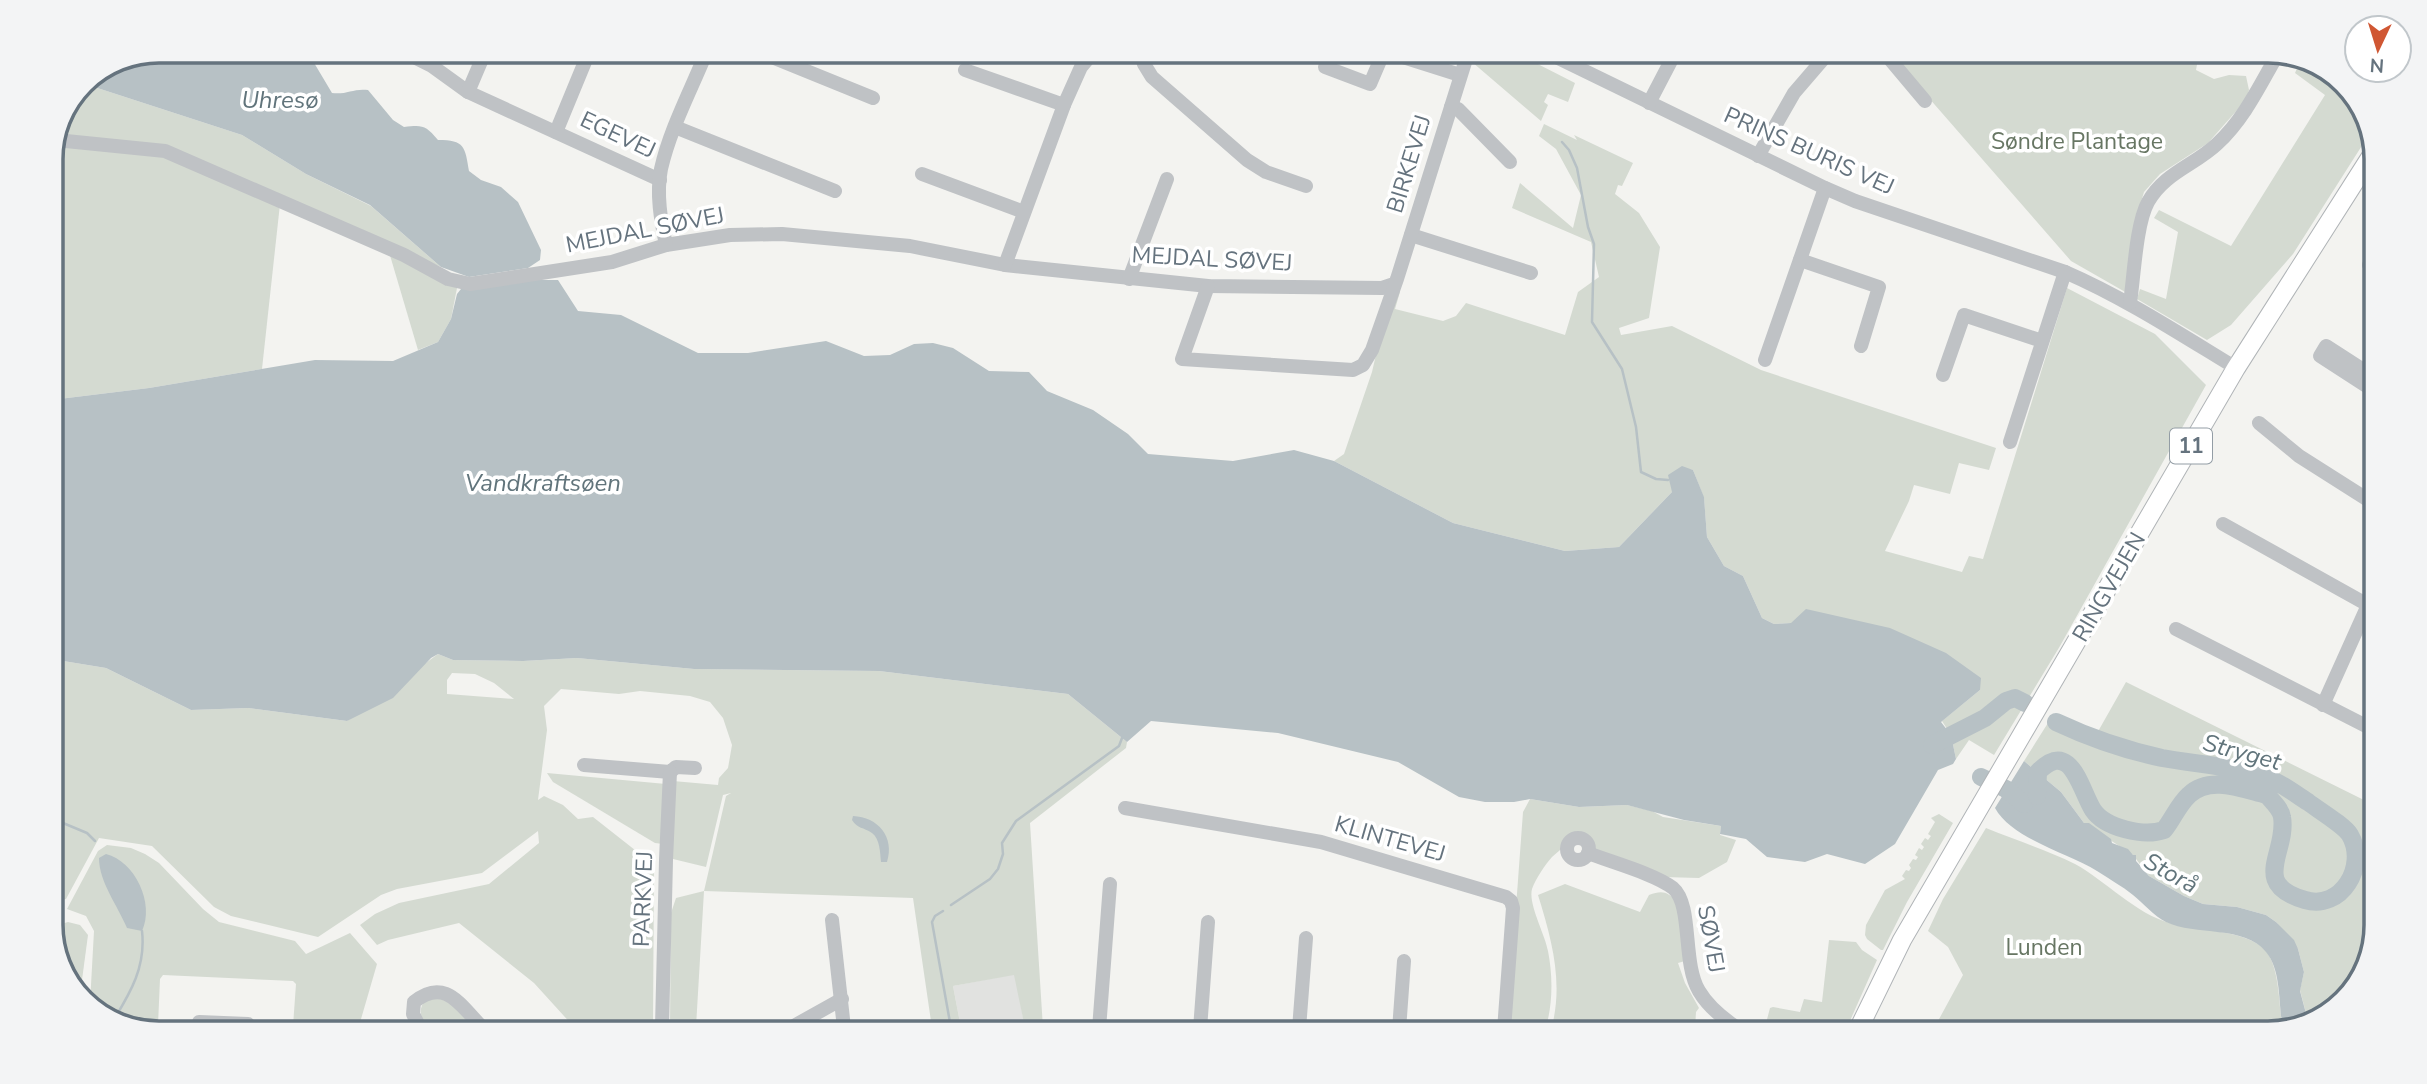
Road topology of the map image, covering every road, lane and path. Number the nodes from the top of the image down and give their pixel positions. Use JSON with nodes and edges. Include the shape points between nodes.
{"nodes":[{"id":1,"x":426,"y":63,"type":"edge"},
{"id":2,"x":480,"y":63,"type":"edge"},
{"id":3,"x":584,"y":63,"type":"edge"},
{"id":4,"x":702,"y":63,"type":"edge"},
{"id":5,"x":786,"y":63,"type":"edge"},
{"id":6,"x":1084,"y":63,"type":"edge"},
{"id":7,"x":1144,"y":63,"type":"edge"},
{"id":8,"x":1379,"y":63,"type":"edge"},
{"id":9,"x":1421,"y":63,"type":"edge"},
{"id":10,"x":1464,"y":63,"type":"edge"},
{"id":11,"x":1568,"y":63,"type":"edge"},
{"id":12,"x":1670,"y":63,"type":"edge"},
{"id":13,"x":1820,"y":63,"type":"edge"},
{"id":14,"x":1892,"y":63,"type":"edge"},
{"id":15,"x":2272,"y":63,"type":"edge"},
{"id":16,"x":1325,"y":66,"type":"dead end"},
{"id":17,"x":965,"y":70,"type":"dead end"},
{"id":18,"x":1460,"y":75,"type":"junction"},
{"id":19,"x":468,"y":92,"type":"junction"},
{"id":20,"x":873,"y":98,"type":"dead end"},
{"id":21,"x":1925,"y":101,"type":"dead end"},
{"id":22,"x":1650,"y":103,"type":"junction"},
{"id":23,"x":1064,"y":105,"type":"junction"},
{"id":24,"x":1451,"y":107,"type":"junction"},
{"id":25,"x":675,"y":127,"type":"junction"},
{"id":26,"x":556,"y":132,"type":"junction"},
{"id":27,"x":65,"y":141,"type":"edge"},
{"id":28,"x":1758,"y":156,"type":"junction"},
{"id":29,"x":1510,"y":162,"type":"dead end"},
{"id":30,"x":2364,"y":167,"type":"edge"},
{"id":31,"x":922,"y":174,"type":"dead end"},
{"id":32,"x":1167,"y":178,"type":"dead end"},
{"id":33,"x":660,"y":180,"type":"junction"},
{"id":34,"x":1306,"y":186,"type":"dead end"},
{"id":35,"x":1825,"y":188,"type":"junction"},
{"id":36,"x":835,"y":191,"type":"dead end"},
{"id":37,"x":1024,"y":212,"type":"junction"},
{"id":38,"x":1411,"y":235,"type":"junction"},
{"id":39,"x":666,"y":245,"type":"junction"},
{"id":40,"x":1800,"y":260,"type":"junction"},
{"id":41,"x":1005,"y":265,"type":"junction"},
{"id":42,"x":2065,"y":272,"type":"junction"},
{"id":43,"x":1531,"y":273,"type":"dead end"},
{"id":44,"x":1129,"y":279,"type":"junction"},
{"id":45,"x":1394,"y":284,"type":"junction"},
{"id":46,"x":1208,"y":286,"type":"junction"},
{"id":47,"x":2130,"y":303,"type":"junction"},
{"id":48,"x":2042,"y":341,"type":"junction"},
{"id":49,"x":1861,"y":346,"type":"dead end"},
{"id":50,"x":1765,"y":360,"type":"dead end"},
{"id":51,"x":2236,"y":368,"type":"junction"},
{"id":52,"x":2364,"y":371,"type":"edge"},
{"id":53,"x":1943,"y":375,"type":"dead end"},
{"id":54,"x":2364,"y":385,"type":"edge"},
{"id":55,"x":2259,"y":423,"type":"dead end"},
{"id":56,"x":2010,"y":442,"type":"dead end"},
{"id":57,"x":2364,"y":498,"type":"edge"},
{"id":58,"x":2223,"y":524,"type":"dead end"},
{"id":59,"x":2364,"y":598,"type":"edge"},
{"id":60,"x":2364,"y":614,"type":"edge"},
{"id":61,"x":2176,"y":629,"type":"dead end"},
{"id":62,"x":2323,"y":705,"type":"junction"},
{"id":63,"x":2364,"y":724,"type":"edge"},
{"id":64,"x":584,"y":765,"type":"dead end"},
{"id":65,"x":695,"y":768,"type":"dead end"},
{"id":66,"x":670,"y":772,"type":"junction"},
{"id":67,"x":1125,"y":808,"type":"dead end"},
{"id":68,"x":1588,"y":853,"type":"dead end"},
{"id":69,"x":1110,"y":884,"type":"dead end"},
{"id":70,"x":832,"y":920,"type":"dead end"},
{"id":71,"x":1208,"y":922,"type":"dead end"},
{"id":72,"x":1306,"y":938,"type":"dead end"},
{"id":73,"x":1404,"y":961,"type":"dead end"},
{"id":74,"x":842,"y":999,"type":"junction"},
{"id":75,"x":416,"y":1021,"type":"edge"},
{"id":76,"x":476,"y":1021,"type":"edge"},
{"id":77,"x":662,"y":1021,"type":"edge"},
{"id":78,"x":803,"y":1021,"type":"edge"},
{"id":79,"x":844,"y":1021,"type":"edge"},
{"id":80,"x":1100,"y":1021,"type":"edge"},
{"id":81,"x":1201,"y":1021,"type":"edge"},
{"id":82,"x":1299,"y":1021,"type":"edge"},
{"id":83,"x":1400,"y":1021,"type":"edge"},
{"id":84,"x":1505,"y":1021,"type":"edge"},
{"id":85,"x":1727,"y":1021,"type":"edge"},
{"id":86,"x":1862,"y":1021,"type":"edge"}],
"edges":[{"from":1,"to":19,"type":"street","name":"EGEVEJ"},
{"from":2,"to":19,"type":"street"},
{"from":3,"to":26,"type":"street","name":"EGEVEJ"},
{"from":4,"to":25,"type":"street"},
{"from":5,"to":20,"type":"street"},
{"from":6,"to":23,"type":"street"},
{"from":7,"to":34,"type":"street","via":[[1152,77],[1247,160]]},
{"from":8,"to":16,"type":"street","via":[[1370,85]]},
{"from":9,"to":18,"type":"street"},
{"from":10,"to":18,"type":"street","name":"BIRKEVEJ"},
{"from":11,"to":22,"type":"street","name":"PRINS BURIS VEJ"},
{"from":12,"to":22,"type":"street"},
{"from":13,"to":28,"type":"street","via":[[1794,93]]},
{"from":14,"to":21,"type":"street"},
{"from":15,"to":47,"type":"street","via":[[2228,134],[2168,177],[2146,205]]},
{"from":17,"to":23,"type":"street"},
{"from":18,"to":24,"type":"street","name":"BIRKEVEJ"},
{"from":19,"to":26,"type":"street","name":"EGEVEJ"},
{"from":22,"to":28,"type":"street","name":"PRINS BURIS VEJ"},
{"from":23,"to":37,"type":"street"},
{"from":24,"to":29,"type":"street","name":"BIRKEVEJ"},
{"from":24,"to":38,"type":"street","name":"BIRKEVEJ"},
{"from":25,"to":33,"type":"street"},
{"from":25,"to":36,"type":"street"},
{"from":26,"to":33,"type":"street","name":"EGEVEJ"},
{"from":27,"to":39,"type":"street","name":"MEJDAL SØVEJ","via":[[165,152],[404,255],[458,283],[612,262]]},
{"from":28,"to":35,"type":"street","name":"PRINS BURIS VEJ"},
{"from":30,"to":51,"type":"main road","name":"RINGVEJEN","number":"11"},
{"from":31,"to":37,"type":"street"},
{"from":32,"to":44,"type":"street"},
{"from":33,"to":39,"type":"street"},
{"from":35,"to":40,"type":"street"},
{"from":35,"to":42,"type":"street","name":"PRINS BURIS VEJ"},
{"from":37,"to":41,"type":"street"},
{"from":38,"to":43,"type":"street","name":"BIRKEVEJ"},
{"from":38,"to":45,"type":"street","name":"BIRKEVEJ"},
{"from":39,"to":41,"type":"street","name":"MEJDAL SØVEJ","via":[[730,235],[782,234],[909,246]]},
{"from":40,"to":49,"type":"street","via":[[1879,287]]},
{"from":40,"to":50,"type":"street"},
{"from":41,"to":44,"type":"street","name":"MEJDAL SØVEJ"},
{"from":42,"to":47,"type":"street","name":"PRINS BURIS VEJ"},
{"from":42,"to":48,"type":"street"},
{"from":44,"to":46,"type":"street","name":"MEJDAL SØVEJ"},
{"from":45,"to":46,"type":"street","name":"MEJDAL SØVEJ","via":[[1382,288]]},
{"from":45,"to":46,"type":"street","name":"BIRKEVEJ","via":[[1372,350],[1363,365],[1353,370],[1182,359]]},
{"from":47,"to":51,"type":"street","name":"PRINS BURIS VEJ"},
{"from":48,"to":53,"type":"street","via":[[1964,315]]},
{"from":48,"to":56,"type":"street"},
{"from":51,"to":86,"type":"main road","name":"RINGVEJEN","number":"11","via":[[1902,940]]},
{"from":52,"to":54,"type":"street","via":[[2326,346],[2319,356]]},
{"from":55,"to":57,"type":"street","via":[[2299,456]]},
{"from":58,"to":59,"type":"street"},
{"from":60,"to":62,"type":"street"},
{"from":61,"to":62,"type":"street"},
{"from":62,"to":63,"type":"street"},
{"from":64,"to":66,"type":"street"},
{"from":65,"to":66,"type":"street","via":[[676,767]]},
{"from":66,"to":77,"type":"street","name":"PARKVEJ"},
{"from":67,"to":84,"type":"street","name":"KLINTEVEJ","via":[[1321,842],[1506,897],[1513,908]]},
{"from":68,"to":85,"type":"street","name":"SØVEJ","via":[[1675,890],[1685,914],[1688,964],[1699,991]]},
{"from":69,"to":80,"type":"street"},
{"from":70,"to":74,"type":"street"},
{"from":71,"to":81,"type":"street"},
{"from":72,"to":82,"type":"street"},
{"from":73,"to":83,"type":"street"},
{"from":74,"to":78,"type":"street"},
{"from":74,"to":79,"type":"street"},
{"from":75,"to":76,"type":"street","via":[[414,1002],[425,993],[438,991],[451,995]]}]}
